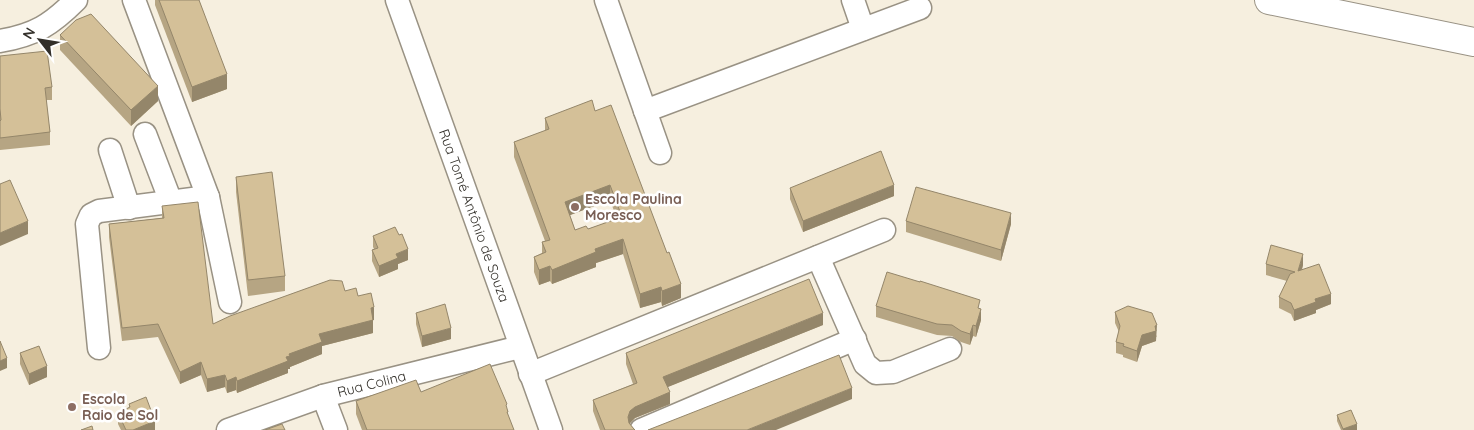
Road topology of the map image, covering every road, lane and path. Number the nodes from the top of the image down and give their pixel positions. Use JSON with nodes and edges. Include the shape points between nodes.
{"nodes":[{"id":1,"x":76,"y":0,"type":"edge"},
{"id":2,"x":134,"y":0,"type":"edge"},
{"id":3,"x":397,"y":0,"type":"edge"},
{"id":4,"x":606,"y":0,"type":"edge"},
{"id":5,"x":853,"y":0,"type":"edge"},
{"id":6,"x":1268,"y":0,"type":"edge"},
{"id":7,"x":920,"y":8,"type":"dead end"},
{"id":8,"x":863,"y":29,"type":"junction"},
{"id":9,"x":0,"y":41,"type":"edge"},
{"id":10,"x":1474,"y":42,"type":"edge"},
{"id":11,"x":645,"y":111,"type":"junction"},
{"id":12,"x":145,"y":134,"type":"dead end"},
{"id":13,"x":110,"y":150,"type":"dead end"},
{"id":14,"x":660,"y":153,"type":"dead end"},
{"id":15,"x":208,"y":197,"type":"junction"},
{"id":16,"x":171,"y":202,"type":"junction"},
{"id":17,"x":129,"y":208,"type":"junction"},
{"id":18,"x":884,"y":230,"type":"dead end"},
{"id":19,"x":818,"y":257,"type":"junction"},
{"id":20,"x":230,"y":302,"type":"dead end"},
{"id":21,"x":855,"y":339,"type":"junction"},
{"id":22,"x":520,"y":347,"type":"junction"},
{"id":23,"x":99,"y":348,"type":"dead end"},
{"id":24,"x":950,"y":349,"type":"dead end"},
{"id":25,"x":530,"y":374,"type":"junction"},
{"id":26,"x":323,"y":396,"type":"junction"},
{"id":27,"x":228,"y":430,"type":"edge"},
{"id":28,"x":336,"y":430,"type":"edge"},
{"id":29,"x":550,"y":430,"type":"edge"},
{"id":30,"x":641,"y":430,"type":"edge"}],
"edges":[{"from":1,"to":9,"type":"street","via":[[44,28]]},
{"from":2,"to":15,"type":"street"},
{"from":3,"to":22,"type":"street","name":"Rua Tomé Antônio de Souza"},
{"from":4,"to":11,"type":"street"},
{"from":5,"to":8,"type":"street"},
{"from":6,"to":10,"type":"main road"},
{"from":7,"to":8,"type":"street"},
{"from":8,"to":11,"type":"street"},
{"from":11,"to":14,"type":"street"},
{"from":12,"to":16,"type":"street"},
{"from":13,"to":17,"type":"street"},
{"from":15,"to":16,"type":"street"},
{"from":15,"to":20,"type":"street"},
{"from":16,"to":17,"type":"street"},
{"from":17,"to":23,"type":"street","via":[[99,211],[91,215],[87,224]]},
{"from":18,"to":19,"type":"street"},
{"from":19,"to":21,"type":"street"},
{"from":19,"to":25,"type":"street"},
{"from":21,"to":24,"type":"street","via":[[865,364],[876,373],[893,372]]},
{"from":21,"to":30,"type":"street"},
{"from":22,"to":25,"type":"street","name":"Rua Tomé Antônio de Souza"},
{"from":22,"to":26,"type":"street","name":"Rua Colina"},
{"from":25,"to":29,"type":"street","name":"Rua Tomé Antônio de Souza"},
{"from":26,"to":27,"type":"street","name":"Rua Colina"},
{"from":26,"to":28,"type":"street"}]}
